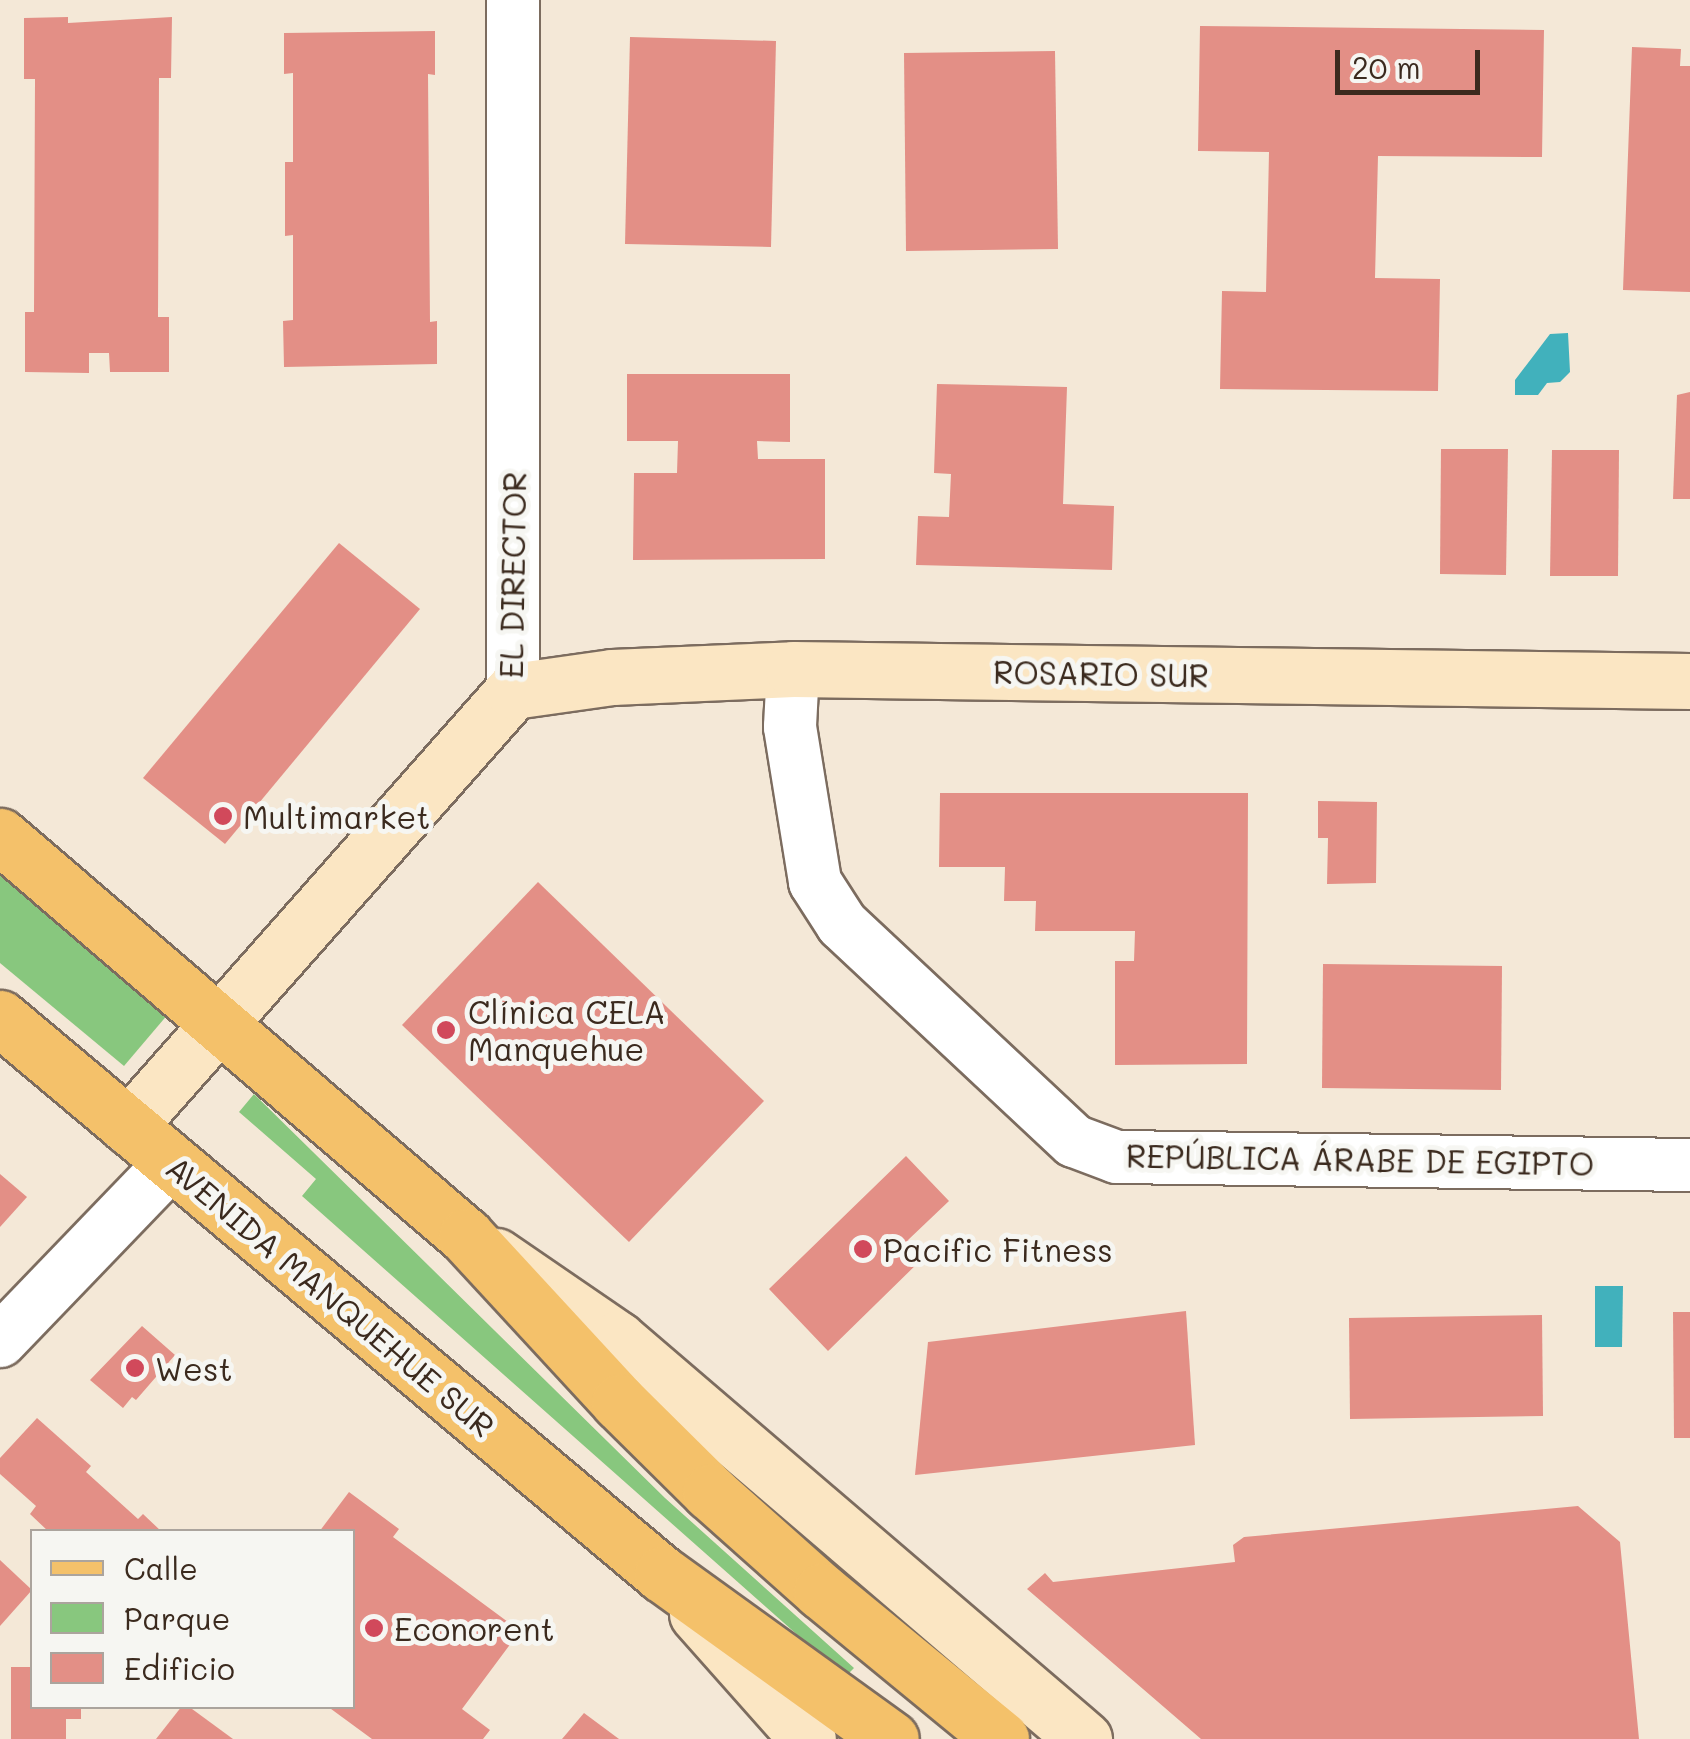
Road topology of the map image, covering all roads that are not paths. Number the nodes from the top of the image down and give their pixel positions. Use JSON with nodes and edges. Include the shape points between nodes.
{"nodes":[{"id":1,"x":513,"y":0,"type":"edge"},
{"id":2,"x":792,"y":669,"type":"junction"},
{"id":3,"x":1690,"y":680,"type":"edge"},
{"id":4,"x":514,"y":690,"type":"junction"},
{"id":5,"x":0,"y":836,"type":"edge"},
{"id":6,"x":0,"y":1018,"type":"edge"},
{"id":7,"x":219,"y":1024,"type":"junction"},
{"id":8,"x":128,"y":1126,"type":"junction"},
{"id":9,"x":172,"y":1162,"type":"junction"},
{"id":10,"x":1690,"y":1165,"type":"edge"},
{"id":11,"x":466,"y":1236,"type":"junction"},
{"id":12,"x":0,"y":1341,"type":"edge"},
{"id":13,"x":662,"y":1574,"type":"junction"},
{"id":14,"x":808,"y":1739,"type":"edge"},
{"id":15,"x":891,"y":1739,"type":"edge"},
{"id":16,"x":1001,"y":1739,"type":"edge"},
{"id":17,"x":1084,"y":1739,"type":"edge"}],
"edges":[{"from":1,"to":4,"type":"street","name":"EL DIRECTOR"},
{"from":2,"to":3,"type":"street","name":"ROSARIO SUR"},
{"from":2,"to":4,"type":"street","name":"ROSARIO SUR","via":[[612,677]]},
{"from":2,"to":10,"type":"street","name":"REPÚBLICA ÁRABE DE EGIPTO","via":[[790,728],[815,882],[842,924],[1074,1140],[1117,1156]]},
{"from":4,"to":7,"type":"street","name":"EL DIRECTOR"},
{"from":5,"to":7,"type":"main road"},
{"from":6,"to":8,"type":"main road","name":"AVENIDA MANQUEHUE SUR"},
{"from":7,"to":8,"type":"street","name":"EL DIRECTOR"},
{"from":7,"to":11,"type":"main road"},
{"from":8,"to":9,"type":"main road","name":"AVENIDA MANQUEHUE SUR"},
{"from":9,"to":12,"type":"street"},
{"from":9,"to":13,"type":"main road","name":"AVENIDA MANQUEHUE SUR"},
{"from":11,"to":16,"type":"main road","via":[[710,1492]]},
{"from":11,"to":17,"type":"street","via":[[617,1339]]},
{"from":13,"to":14,"type":"street","name":"AVENIDA MANQUEHUE SUR"},
{"from":13,"to":15,"type":"main road","name":"AVENIDA MANQUEHUE SUR"}]}
